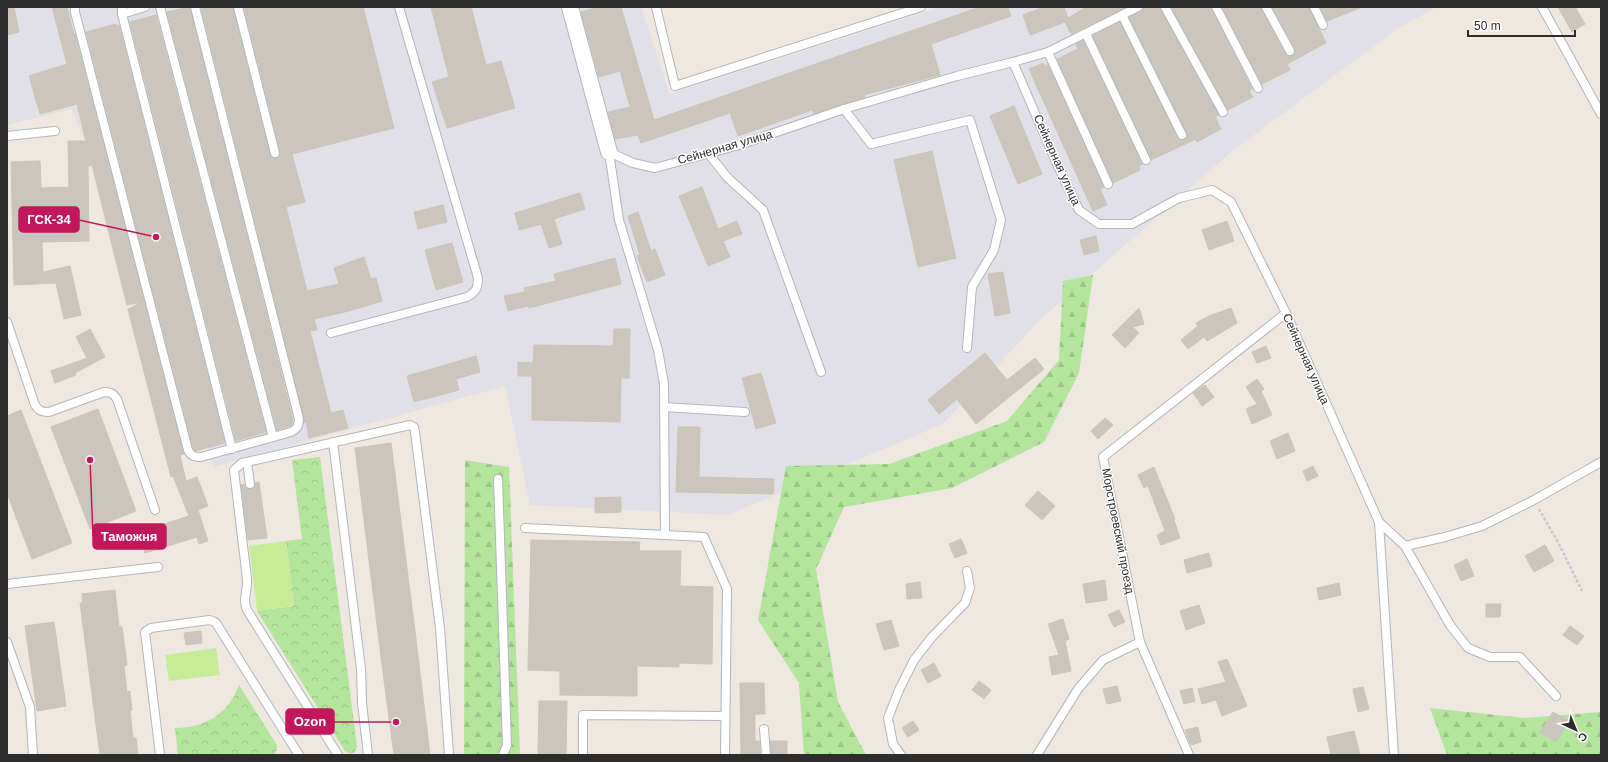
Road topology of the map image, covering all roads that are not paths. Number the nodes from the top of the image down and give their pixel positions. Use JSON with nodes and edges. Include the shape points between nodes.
{"nodes":[{"id":1,"x":75,"y":7,"type":"edge"},
{"id":2,"x":145,"y":7,"type":"edge"},
{"id":3,"x":160,"y":7,"type":"edge"},
{"id":4,"x":195,"y":7,"type":"edge"},
{"id":5,"x":238,"y":7,"type":"edge"},
{"id":6,"x":399,"y":7,"type":"edge"},
{"id":7,"x":570,"y":7,"type":"edge"},
{"id":8,"x":656,"y":7,"type":"edge"},
{"id":9,"x":921,"y":7,"type":"edge"},
{"id":10,"x":1138,"y":7,"type":"edge"},
{"id":11,"x":1165,"y":7,"type":"edge"},
{"id":12,"x":1216,"y":7,"type":"edge"},
{"id":13,"x":1266,"y":7,"type":"edge"},
{"id":14,"x":1314,"y":7,"type":"edge"},
{"id":15,"x":1542,"y":7,"type":"edge"},
{"id":16,"x":122,"y":11,"type":"edge"},
{"id":17,"x":1122,"y":15,"type":"junction"},
{"id":18,"x":1323,"y":25,"type":"dead end"},
{"id":19,"x":1086,"y":34,"type":"junction"},
{"id":20,"x":1290,"y":51,"type":"dead end"},
{"id":21,"x":1048,"y":52,"type":"junction"},
{"id":22,"x":1013,"y":62,"type":"junction"},
{"id":23,"x":1258,"y":88,"type":"dead end"},
{"id":24,"x":844,"y":109,"type":"junction"},
{"id":25,"x":1223,"y":112,"type":"dead end"},
{"id":26,"x":1601,"y":114,"type":"edge"},
{"id":27,"x":55,"y":131,"type":"dead end"},
{"id":28,"x":1182,"y":135,"type":"dead end"},
{"id":29,"x":7,"y":136,"type":"edge"},
{"id":30,"x":609,"y":152,"type":"junction"},
{"id":31,"x":275,"y":153,"type":"dead end"},
{"id":32,"x":708,"y":153,"type":"junction"},
{"id":33,"x":1146,"y":160,"type":"dead end"},
{"id":34,"x":1108,"y":184,"type":"dead end"},
{"id":35,"x":1286,"y":313,"type":"junction"},
{"id":36,"x":7,"y":322,"type":"edge"},
{"id":37,"x":331,"y":333,"type":"dead end"},
{"id":38,"x":967,"y":348,"type":"dead end"},
{"id":39,"x":821,"y":372,"type":"dead end"},
{"id":40,"x":664,"y":407,"type":"junction"},
{"id":41,"x":745,"y":412,"type":"dead end"},
{"id":42,"x":272,"y":437,"type":"junction"},
{"id":43,"x":333,"y":442,"type":"junction"},
{"id":44,"x":232,"y":449,"type":"junction"},
{"id":45,"x":247,"y":462,"type":"junction"},
{"id":46,"x":1601,"y":462,"type":"edge"},
{"id":47,"x":498,"y":479,"type":"dead end"},
{"id":48,"x":250,"y":484,"type":"dead end"},
{"id":49,"x":155,"y":510,"type":"dead end"},
{"id":50,"x":1379,"y":522,"type":"junction"},
{"id":51,"x":525,"y":528,"type":"dead end"},
{"id":52,"x":665,"y":534,"type":"junction"},
{"id":53,"x":1404,"y":546,"type":"junction"},
{"id":54,"x":158,"y":567,"type":"dead end"},
{"id":55,"x":967,"y":571,"type":"dead end"},
{"id":56,"x":7,"y":584,"type":"edge"},
{"id":57,"x":7,"y":642,"type":"edge"},
{"id":58,"x":1140,"y":642,"type":"junction"},
{"id":59,"x":1556,"y":696,"type":"dead end"},
{"id":60,"x":725,"y":716,"type":"junction"},
{"id":61,"x":764,"y":729,"type":"dead end"},
{"id":62,"x":33,"y":755,"type":"edge"},
{"id":63,"x":160,"y":755,"type":"edge"},
{"id":64,"x":299,"y":755,"type":"edge"},
{"id":65,"x":338,"y":755,"type":"edge"},
{"id":66,"x":368,"y":755,"type":"edge"},
{"id":67,"x":449,"y":755,"type":"edge"},
{"id":68,"x":503,"y":755,"type":"edge"},
{"id":69,"x":582,"y":755,"type":"edge"},
{"id":70,"x":725,"y":755,"type":"edge"},
{"id":71,"x":766,"y":755,"type":"edge"},
{"id":72,"x":901,"y":755,"type":"edge"},
{"id":73,"x":1037,"y":755,"type":"edge"},
{"id":74,"x":1189,"y":755,"type":"edge"},
{"id":75,"x":1394,"y":755,"type":"edge"}],
"edges":[{"from":1,"to":44,"type":"lane","via":[[188,450],[191,455],[201,457]]},
{"from":2,"to":16,"type":"lane"},
{"from":3,"to":42,"type":"lane"},
{"from":4,"to":42,"type":"lane","via":[[299,419],[296,429]]},
{"from":5,"to":31,"type":"lane"},
{"from":6,"to":37,"type":"lane","via":[[478,278],[478,286],[468,297]]},
{"from":7,"to":30,"type":"street"},
{"from":8,"to":9,"type":"lane","via":[[674,86]]},
{"from":10,"to":17,"type":"lane"},
{"from":11,"to":25,"type":"lane"},
{"from":12,"to":23,"type":"lane"},
{"from":13,"to":20,"type":"lane"},
{"from":14,"to":18,"type":"lane"},
{"from":15,"to":26,"type":"lane"},
{"from":16,"to":44,"type":"lane"},
{"from":17,"to":19,"type":"lane"},
{"from":17,"to":28,"type":"lane"},
{"from":19,"to":21,"type":"lane"},
{"from":19,"to":33,"type":"lane"},
{"from":21,"to":22,"type":"lane"},
{"from":21,"to":34,"type":"lane"},
{"from":22,"to":24,"type":"lane","name":"Сейнерная улица"},
{"from":22,"to":35,"type":"lane","name":"Сейнерная улица","via":[[1079,210],[1098,224],[1132,224],[1180,198],[1212,190],[1231,202]]},
{"from":24,"to":32,"type":"lane","name":"Сейнерная улица"},
{"from":24,"to":38,"type":"lane","via":[[871,144],[970,120],[1001,220],[994,250],[972,287]]},
{"from":27,"to":29,"type":"lane"},
{"from":30,"to":32,"type":"lane","name":"Сейнерная улица","via":[[633,163],[655,168]]},
{"from":30,"to":40,"type":"lane","via":[[619,220],[658,350],[664,384]]},
{"from":32,"to":39,"type":"lane","via":[[727,177],[763,210]]},
{"from":35,"to":50,"type":"lane","name":"Сейнерная улица"},
{"from":35,"to":58,"type":"lane","name":"Морстроевский проезд","via":[[1103,457]]},
{"from":36,"to":49,"type":"lane","via":[[38,410],[48,412],[104,392],[114,394]]},
{"from":40,"to":41,"type":"lane"},
{"from":40,"to":52,"type":"lane"},
{"from":42,"to":44,"type":"lane"},
{"from":43,"to":45,"type":"lane"},
{"from":43,"to":66,"type":"lane","via":[[361,669]]},
{"from":43,"to":67,"type":"lane","via":[[405,425],[414,427],[440,628]]},
{"from":45,"to":48,"type":"lane"},
{"from":45,"to":65,"type":"lane","via":[[234,470],[248,586],[244,602]]},
{"from":46,"to":53,"type":"lane","via":[[1482,526],[1445,538]]},
{"from":47,"to":68,"type":"lane","via":[[507,744]]},
{"from":50,"to":53,"type":"lane","name":"Сейнерная улица"},
{"from":50,"to":75,"type":"lane"},
{"from":51,"to":52,"type":"lane"},
{"from":52,"to":60,"type":"lane","via":[[704,537],[727,589]]},
{"from":53,"to":59,"type":"lane","name":"Сейнерная улица","via":[[1450,625],[1468,648],[1490,656],[1520,657]]},
{"from":54,"to":56,"type":"lane"},
{"from":55,"to":72,"type":"lane","via":[[970,588],[965,604],[932,637],[914,660],[888,718],[893,744]]},
{"from":57,"to":62,"type":"lane","via":[[30,707]]},
{"from":58,"to":73,"type":"lane","via":[[1103,660],[1078,689]]},
{"from":58,"to":74,"type":"lane","name":"Морстроевский проезд"},
{"from":60,"to":69,"type":"lane","via":[[583,715]]},
{"from":60,"to":70,"type":"lane"},
{"from":61,"to":71,"type":"lane"},
{"from":63,"to":64,"type":"lane","via":[[145,632],[151,628],[209,620],[216,623]]}]}
